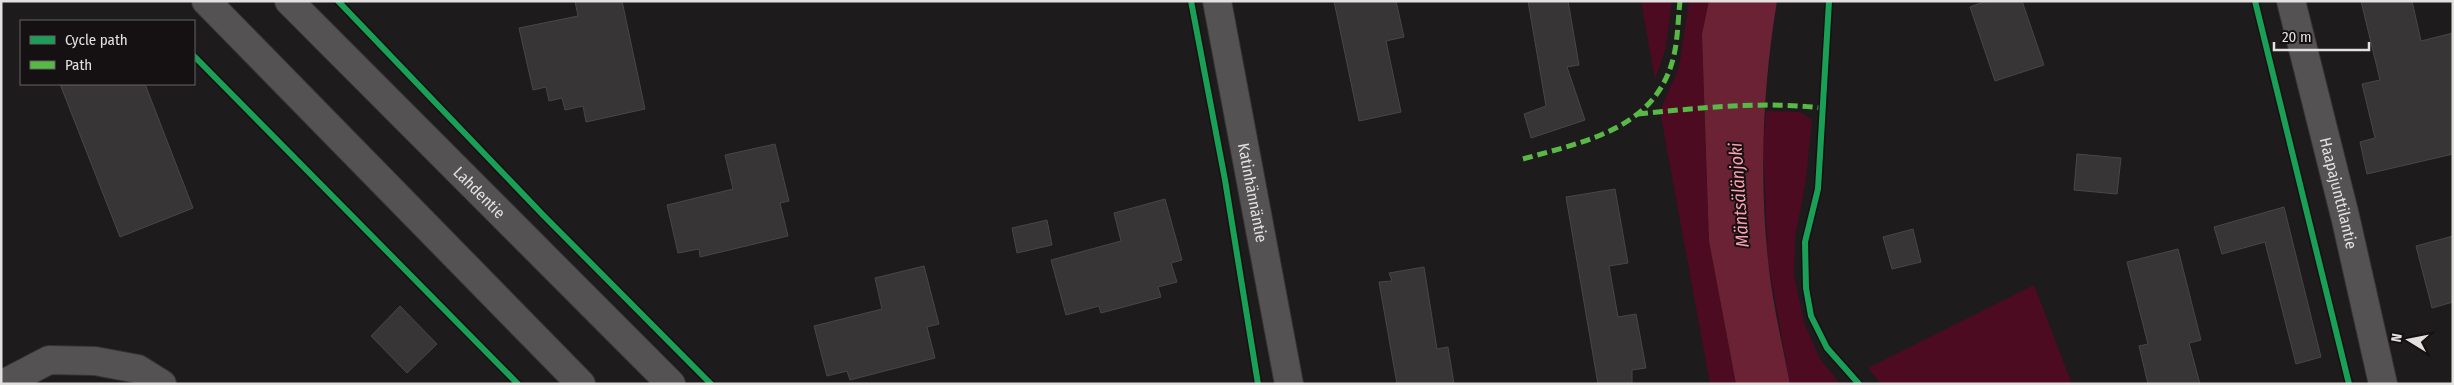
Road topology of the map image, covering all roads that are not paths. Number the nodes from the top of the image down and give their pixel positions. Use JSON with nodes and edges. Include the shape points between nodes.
{"nodes":[{"id":1,"x":206,"y":1,"type":"edge"},
{"id":2,"x":289,"y":1,"type":"edge"},
{"id":3,"x":1217,"y":1,"type":"edge"},
{"id":4,"x":2291,"y":1,"type":"edge"},
{"id":5,"x":3,"y":384,"type":"edge"},
{"id":6,"x":162,"y":384,"type":"edge"},
{"id":7,"x":581,"y":384,"type":"edge"},
{"id":8,"x":671,"y":384,"type":"edge"},
{"id":9,"x":1289,"y":384,"type":"edge"},
{"id":10,"x":2383,"y":384,"type":"edge"}],
"edges":[{"from":1,"to":7,"type":"main road"},
{"from":2,"to":8,"type":"main road","name":"Lahdentie"},
{"from":3,"to":9,"type":"main road","name":"Katinhännäntie"},
{"from":4,"to":10,"type":"main road","name":"Haapajunttilantie"},
{"from":5,"to":6,"type":"main road","via":[[50,360],[95,361],[138,369]]}]}
